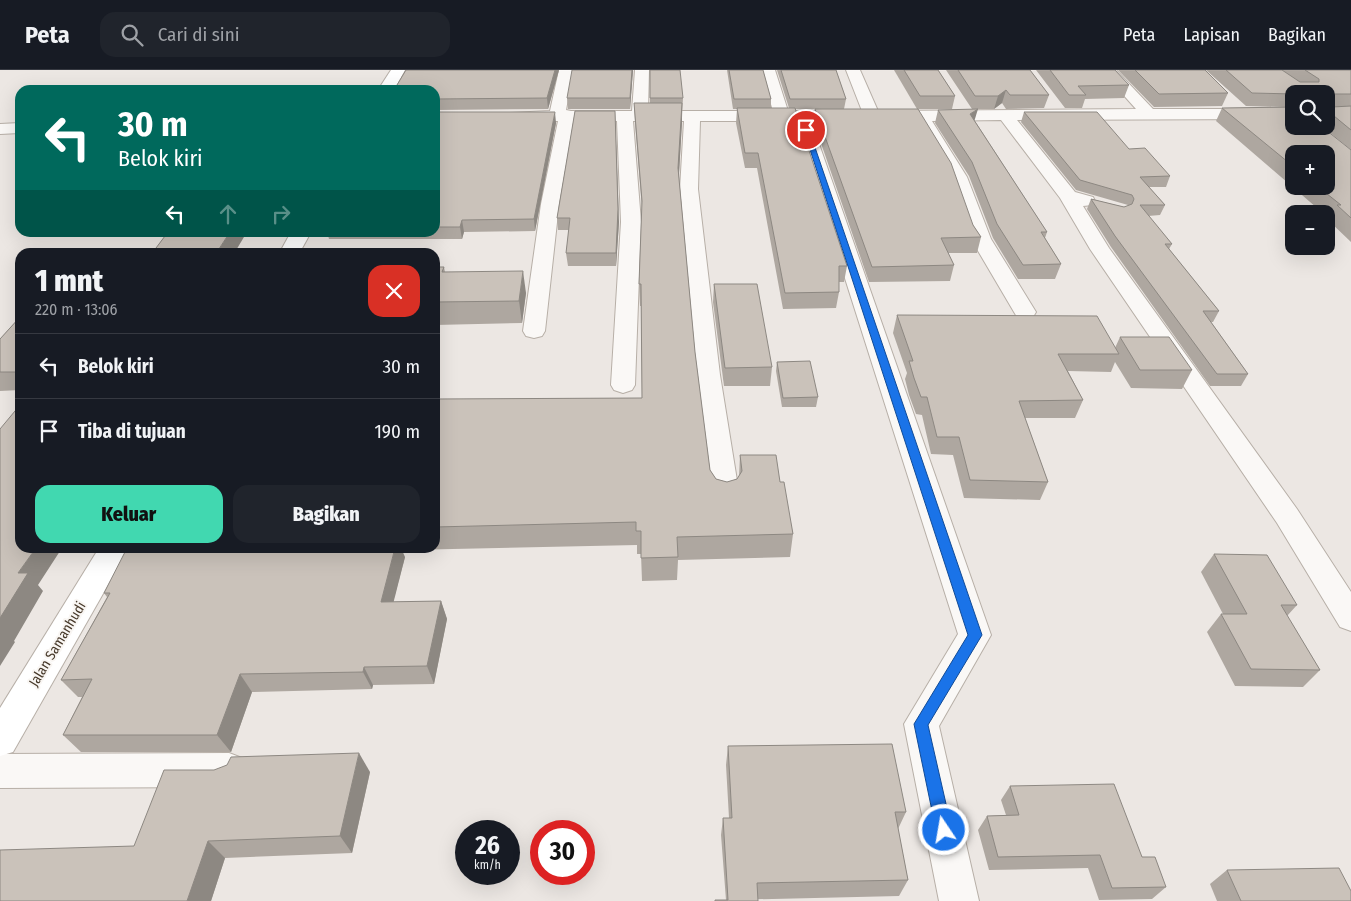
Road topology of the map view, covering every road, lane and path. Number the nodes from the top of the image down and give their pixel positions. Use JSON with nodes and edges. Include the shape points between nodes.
{"nodes":[{"id":1,"x":398,"y":70,"type":"edge"},
{"id":2,"x":566,"y":70,"type":"edge"},
{"id":3,"x":642,"y":70,"type":"edge"},
{"id":4,"x":768,"y":70,"type":"edge"},
{"id":5,"x":852,"y":70,"type":"edge"},
{"id":6,"x":1108,"y":70,"type":"edge"},
{"id":7,"x":389,"y":85,"type":"edge"},
{"id":8,"x":1048,"y":99,"type":"edge"},
{"id":9,"x":1227,"y":100,"type":"edge"},
{"id":10,"x":956,"y":101,"type":"edge"},
{"id":11,"x":1148,"y":113,"type":"junction"},
{"id":12,"x":1242,"y":113,"type":"junction"},
{"id":13,"x":1059,"y":114,"type":"junction"},
{"id":14,"x":1285,"y":114,"type":"edge"},
{"id":15,"x":792,"y":115,"type":"junction"},
{"id":16,"x":500,"y":116,"type":"edge"},
{"id":17,"x":562,"y":116,"type":"junction"},
{"id":18,"x":632,"y":116,"type":"junction"},
{"id":19,"x":872,"y":116,"type":"junction"},
{"id":20,"x":922,"y":116,"type":"junction"},
{"id":21,"x":966,"y":116,"type":"junction"},
{"id":22,"x":1005,"y":116,"type":"junction"},
{"id":23,"x":692,"y":117,"type":"junction"},
{"id":24,"x":15,"y":128,"type":"edge"},
{"id":25,"x":0,"y":129,"type":"edge"},
{"id":26,"x":1068,"y":196,"type":"junction"},
{"id":27,"x":1102,"y":205,"type":"edge"},
{"id":28,"x":298,"y":237,"type":"edge"},
{"id":29,"x":292,"y":248,"type":"edge"},
{"id":30,"x":1025,"y":312,"type":"dead end"},
{"id":31,"x":534,"y":331,"type":"dead end"},
{"id":32,"x":624,"y":385,"type":"dead end"},
{"id":33,"x":725,"y":493,"type":"edge"},
{"id":34,"x":111,"y":553,"type":"edge"},
{"id":35,"x":1351,"y":618,"type":"edge"},
{"id":36,"x":3,"y":729,"type":"edge"},
{"id":37,"x":229,"y":770,"type":"edge"},
{"id":38,"x":0,"y":771,"type":"edge"},
{"id":39,"x":959,"y":901,"type":"edge"}],
"edges":[{"from":1,"to":7,"type":"street"},
{"from":2,"to":17,"type":"street"},
{"from":3,"to":18,"type":"street"},
{"from":4,"to":15,"type":"street"},
{"from":5,"to":19,"type":"street"},
{"from":6,"to":11,"type":"street"},
{"from":8,"to":13,"type":"street"},
{"from":9,"to":12,"type":"street"},
{"from":10,"to":21,"type":"street"},
{"from":11,"to":12,"type":"street"},
{"from":11,"to":13,"type":"street"},
{"from":12,"to":14,"type":"street"},
{"from":13,"to":22,"type":"street"},
{"from":15,"to":19,"type":"street"},
{"from":15,"to":23,"type":"street"},
{"from":15,"to":39,"type":"street","via":[[975,635],[921,724]]},
{"from":16,"to":17,"type":"street"},
{"from":17,"to":18,"type":"street"},
{"from":17,"to":31,"type":"street"},
{"from":18,"to":23,"type":"street"},
{"from":18,"to":32,"type":"street"},
{"from":19,"to":20,"type":"street"},
{"from":20,"to":21,"type":"street"},
{"from":20,"to":30,"type":"street","via":[[958,177],[981,239]]},
{"from":21,"to":22,"type":"street"},
{"from":22,"to":26,"type":"street"},
{"from":23,"to":33,"type":"street","via":[[690,189],[708,375]]},
{"from":24,"to":25,"type":"street"},
{"from":26,"to":27,"type":"street"},
{"from":26,"to":35,"type":"street","via":[[1100,249],[1287,516]]},
{"from":28,"to":29,"type":"street"},
{"from":34,"to":36,"type":"street","name":"Jalan Samanhudi"},
{"from":37,"to":38,"type":"street"}]}
